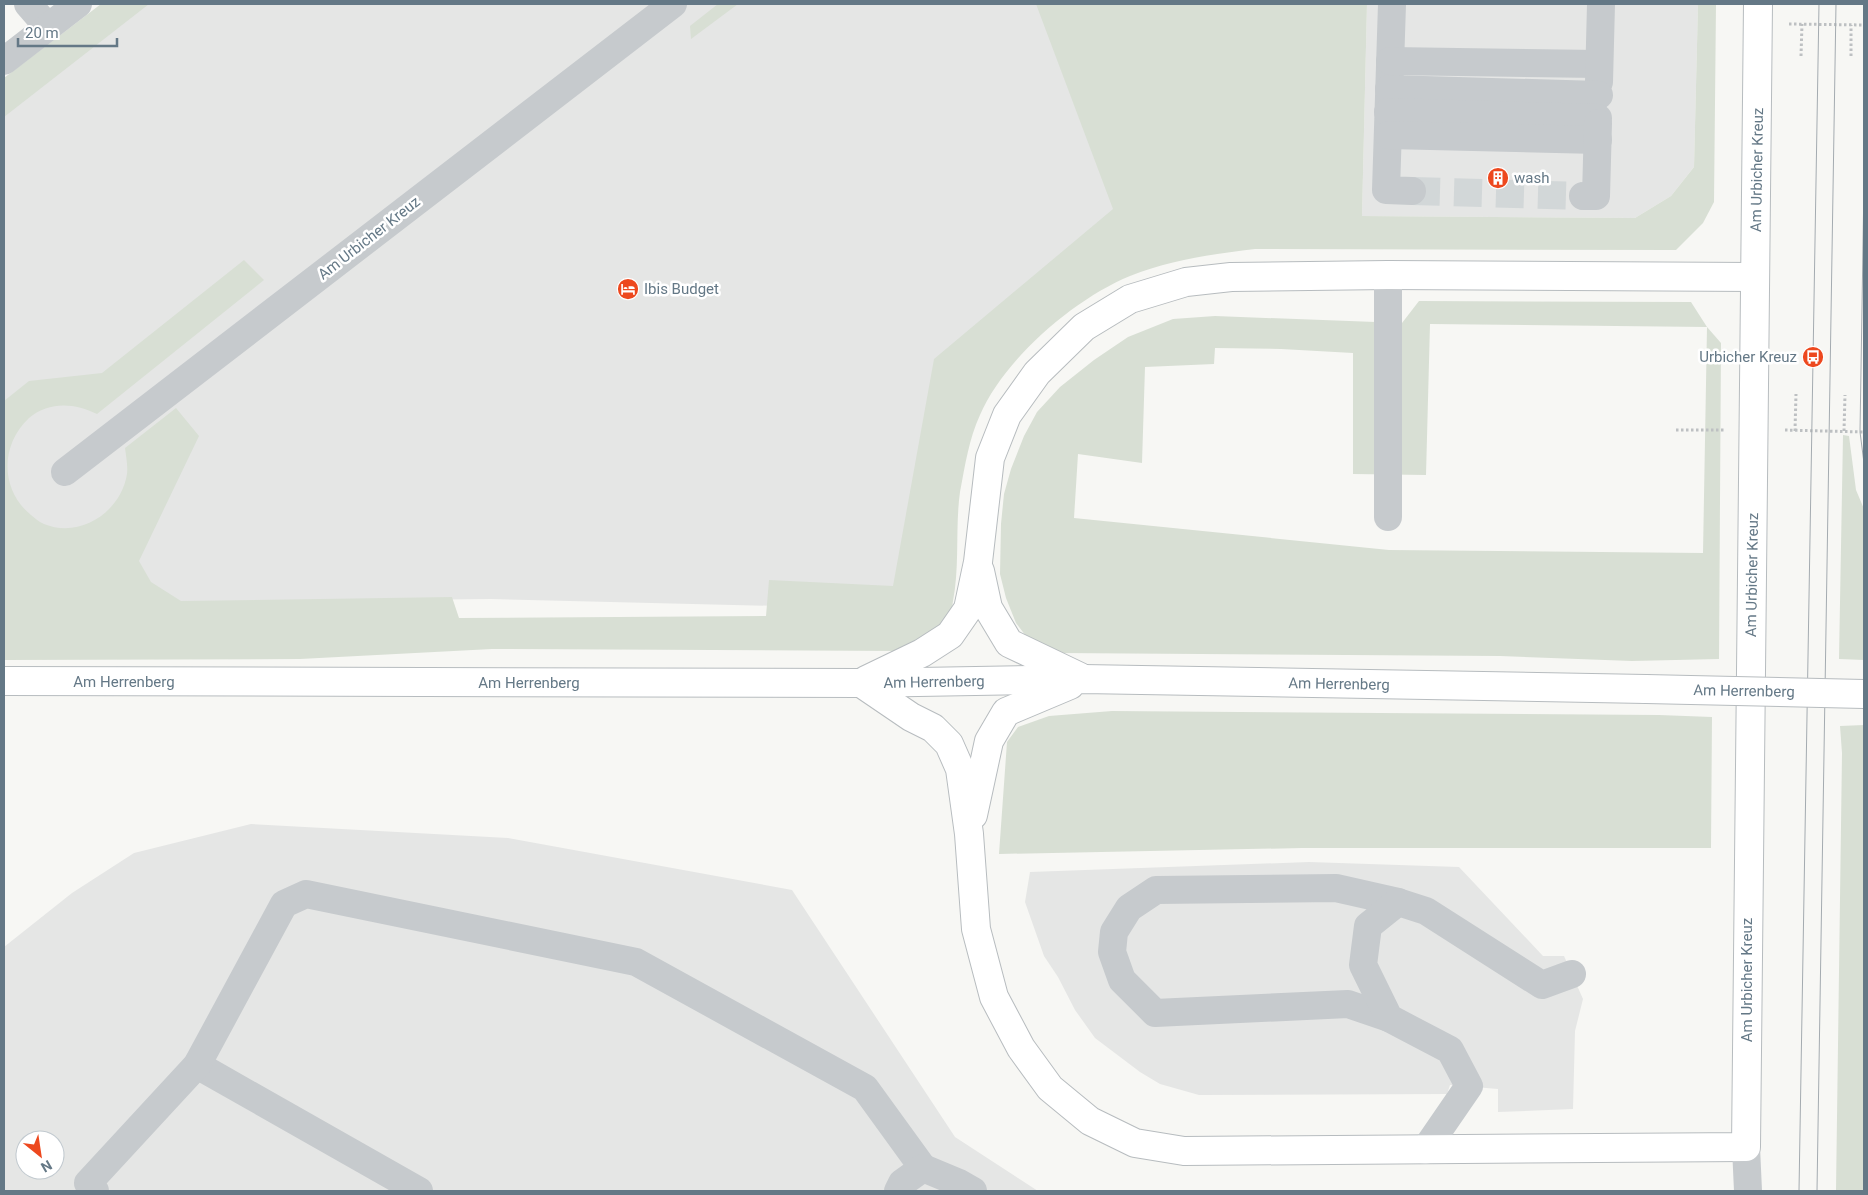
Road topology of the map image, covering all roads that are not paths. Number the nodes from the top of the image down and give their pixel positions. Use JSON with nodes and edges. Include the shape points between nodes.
{"nodes":[{"id":1,"x":28,"y":4,"type":"edge"},
{"id":2,"x":78,"y":4,"type":"edge"},
{"id":3,"x":673,"y":4,"type":"edge"},
{"id":4,"x":1392,"y":4,"type":"edge"},
{"id":5,"x":1601,"y":4,"type":"edge"},
{"id":6,"x":1758,"y":14,"type":"edge"},
{"id":7,"x":48,"y":27,"type":"junction"},
{"id":8,"x":4,"y":61,"type":"edge"},
{"id":9,"x":1390,"y":61,"type":"junction"},
{"id":10,"x":1599,"y":64,"type":"junction"},
{"id":11,"x":1388,"y":112,"type":"junction"},
{"id":12,"x":1598,"y":118,"type":"junction"},
{"id":13,"x":1412,"y":191,"type":"tunnel mouth"},
{"id":14,"x":1583,"y":196,"type":"tunnel mouth"},
{"id":15,"x":1388,"y":275,"type":"junction"},
{"id":16,"x":1755,"y":277,"type":"junction"},
{"id":17,"x":65,"y":472,"type":"dead end"},
{"id":18,"x":1388,"y":517,"type":"dead end"},
{"id":19,"x":978,"y":562,"type":"junction"},
{"id":20,"x":1083,"y":679,"type":"junction"},
{"id":21,"x":4,"y":682,"type":"edge"},
{"id":22,"x":861,"y":683,"type":"junction"},
{"id":23,"x":1864,"y":694,"type":"edge"},
{"id":24,"x":970,"y":834,"type":"junction"},
{"id":25,"x":1398,"y":902,"type":"junction"},
{"id":26,"x":1572,"y":974,"type":"dead end"},
{"id":27,"x":1389,"y":1018,"type":"junction"},
{"id":28,"x":198,"y":1065,"type":"junction"},
{"id":29,"x":1746,"y":1147,"type":"junction"},
{"id":30,"x":1425,"y":1150,"type":"junction"},
{"id":31,"x":923,"y":1168,"type":"junction"},
{"id":32,"x":88,"y":1189,"type":"edge"},
{"id":33,"x":419,"y":1191,"type":"edge"},
{"id":34,"x":898,"y":1191,"type":"edge"},
{"id":35,"x":973,"y":1191,"type":"edge"},
{"id":36,"x":1748,"y":1191,"type":"edge"}],
"edges":[{"from":1,"to":7,"type":"street"},
{"from":2,"to":7,"type":"street"},
{"from":3,"to":17,"type":"street","name":"Am Urbicher Kreuz"},
{"from":4,"to":9,"type":"street"},
{"from":5,"to":10,"type":"street"},
{"from":6,"to":16,"type":"main road","name":"Am Urbicher Kreuz"},
{"from":7,"to":8,"type":"street"},
{"from":9,"to":10,"type":"street"},
{"from":9,"to":11,"type":"street"},
{"from":10,"to":12,"type":"street"},
{"from":11,"to":12,"type":"street"},
{"from":11,"to":12,"type":"street"},
{"from":11,"to":13,"type":"street","via":[[1386,190]]},
{"from":12,"to":14,"type":"street","via":[[1596,196]]},
{"from":15,"to":16,"type":"main road"},
{"from":15,"to":18,"type":"street"},
{"from":15,"to":19,"type":"main road","via":[[1231,277],[1186,282],[1130,299],[1084,327],[1037,373],[1007,415],[990,458]]},
{"from":16,"to":29,"type":"main road","name":"Am Urbicher Kreuz"},
{"from":19,"to":20,"type":"main road","via":[[988,608],[1009,643]]},
{"from":19,"to":22,"type":"main road","via":[[968,609],[950,636]]},
{"from":20,"to":22,"type":"main road","name":"Am Herrenberg"},
{"from":20,"to":23,"type":"main road","name":"Am Herrenberg","bridge":true},
{"from":20,"to":24,"type":"main road","via":[[1006,712],[989,741]]},
{"from":21,"to":22,"type":"main road","name":"Am Herrenberg"},
{"from":22,"to":24,"type":"main road","via":[[911,717],[934,728],[949,744],[960,769]]},
{"from":24,"to":30,"type":"main road","via":[[976,929],[994,997],[1020,1048],[1050,1088],[1090,1121],[1135,1143],[1184,1151]]},
{"from":25,"to":26,"type":"street","via":[[1426,910],[1542,986]]},
{"from":25,"to":27,"type":"street","via":[[1368,926],[1363,965]]},
{"from":25,"to":27,"type":"street","via":[[1336,888],[1156,890],[1129,908],[1114,932],[1112,952],[1122,980],[1155,1013],[1348,1004]]},
{"from":27,"to":30,"type":"street","via":[[1450,1050],[1469,1086]]},
{"from":28,"to":31,"type":"street","via":[[284,904],[306,894],[636,962],[865,1088]]},
{"from":28,"to":32,"type":"street"},
{"from":28,"to":33,"type":"street"},
{"from":29,"to":30,"type":"main road"},
{"from":29,"to":36,"type":"street"},
{"from":31,"to":34,"type":"street","via":[[902,1183]]},
{"from":31,"to":35,"type":"street"}]}
